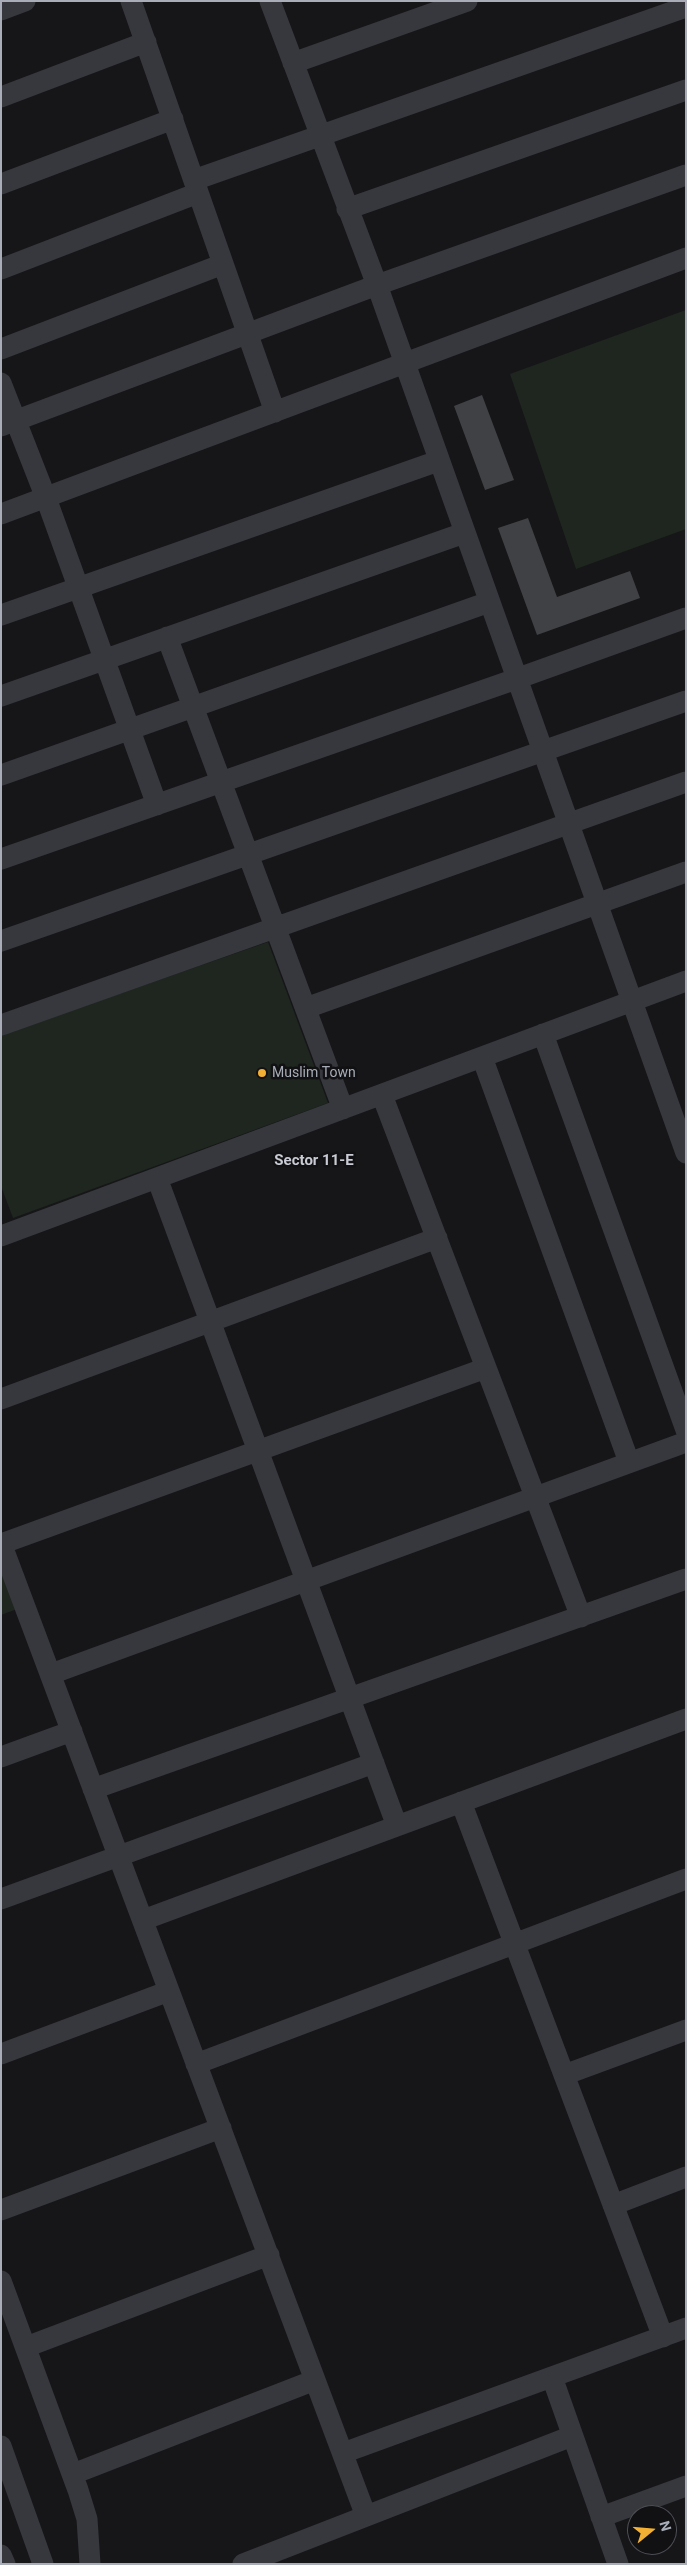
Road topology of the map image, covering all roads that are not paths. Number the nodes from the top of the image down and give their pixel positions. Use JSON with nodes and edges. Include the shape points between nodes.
{"nodes":[{"id":1,"x":25,"y":1,"type":"edge"},
{"id":2,"x":131,"y":1,"type":"edge"},
{"id":3,"x":270,"y":1,"type":"edge"},
{"id":4,"x":467,"y":1,"type":"edge"},
{"id":5,"x":686,"y":8,"type":"edge"},
{"id":6,"x":1,"y":10,"type":"edge"},
{"id":7,"x":146,"y":42,"type":"junction"},
{"id":8,"x":293,"y":63,"type":"junction"},
{"id":9,"x":686,"y":90,"type":"edge"},
{"id":10,"x":1,"y":97,"type":"edge"},
{"id":11,"x":172,"y":119,"type":"junction"},
{"id":12,"x":320,"y":135,"type":"junction"},
{"id":13,"x":686,"y":175,"type":"edge"},
{"id":14,"x":1,"y":184,"type":"edge"},
{"id":15,"x":196,"y":187,"type":"junction"},
{"id":16,"x":347,"y":210,"type":"junction"},
{"id":17,"x":686,"y":258,"type":"edge"},
{"id":18,"x":223,"y":264,"type":"junction"},
{"id":19,"x":1,"y":269,"type":"edge"},
{"id":20,"x":377,"y":285,"type":"junction"},
{"id":21,"x":247,"y":334,"type":"junction"},
{"id":22,"x":1,"y":349,"type":"edge"},
{"id":23,"x":404,"y":363,"type":"junction"},
{"id":24,"x":1,"y":383,"type":"edge"},
{"id":25,"x":275,"y":412,"type":"junction"},
{"id":26,"x":9,"y":423,"type":"edge"},
{"id":27,"x":438,"y":461,"type":"junction"},
{"id":28,"x":46,"y":498,"type":"junction"},
{"id":29,"x":1,"y":514,"type":"edge"},
{"id":30,"x":464,"y":533,"type":"junction"},
{"id":31,"x":78,"y":588,"type":"junction"},
{"id":32,"x":489,"y":602,"type":"junction"},
{"id":33,"x":1,"y":614,"type":"edge"},
{"id":34,"x":686,"y":618,"type":"edge"},
{"id":35,"x":168,"y":637,"type":"junction"},
{"id":36,"x":104,"y":659,"type":"junction"},
{"id":37,"x":516,"y":679,"type":"junction"},
{"id":38,"x":1,"y":696,"type":"edge"},
{"id":39,"x":686,"y":701,"type":"edge"},
{"id":40,"x":193,"y":707,"type":"junction"},
{"id":41,"x":129,"y":730,"type":"junction"},
{"id":42,"x":542,"y":751,"type":"junction"},
{"id":43,"x":1,"y":775,"type":"edge"},
{"id":44,"x":222,"y":782,"type":"junction"},
{"id":45,"x":686,"y":782,"type":"edge"},
{"id":46,"x":157,"y":805,"type":"junction"},
{"id":47,"x":568,"y":824,"type":"junction"},
{"id":48,"x":248,"y":854,"type":"junction"},
{"id":49,"x":1,"y":859,"type":"edge"},
{"id":50,"x":686,"y":872,"type":"edge"},
{"id":51,"x":596,"y":905,"type":"junction"},
{"id":52,"x":276,"y":928,"type":"junction"},
{"id":53,"x":1,"y":942,"type":"edge"},
{"id":54,"x":686,"y":981,"type":"edge"},
{"id":55,"x":630,"y":1002,"type":"junction"},
{"id":56,"x":306,"y":1008,"type":"junction"},
{"id":57,"x":1,"y":1025,"type":"edge"},
{"id":58,"x":543,"y":1034,"type":"junction"},
{"id":59,"x":482,"y":1058,"type":"junction"},
{"id":60,"x":382,"y":1095,"type":"junction"},
{"id":61,"x":343,"y":1109,"type":"junction"},
{"id":62,"x":685,"y":1148,"type":"edge"},
{"id":63,"x":157,"y":1178,"type":"junction"},
{"id":64,"x":1,"y":1236,"type":"edge"},
{"id":65,"x":437,"y":1238,"type":"junction"},
{"id":66,"x":210,"y":1322,"type":"junction"},
{"id":67,"x":486,"y":1368,"type":"junction"},
{"id":68,"x":1,"y":1400,"type":"edge"},
{"id":69,"x":686,"y":1430,"type":"edge"},
{"id":70,"x":686,"y":1442,"type":"edge"},
{"id":71,"x":258,"y":1451,"type":"junction"},
{"id":72,"x":629,"y":1462,"type":"junction"},
{"id":73,"x":535,"y":1495,"type":"junction"},
{"id":74,"x":1,"y":1544,"type":"edge"},
{"id":75,"x":686,"y":1579,"type":"edge"},
{"id":76,"x":304,"y":1580,"type":"junction"},
{"id":77,"x":581,"y":1617,"type":"junction"},
{"id":78,"x":50,"y":1674,"type":"junction"},
{"id":79,"x":350,"y":1699,"type":"junction"},
{"id":80,"x":686,"y":1719,"type":"edge"},
{"id":81,"x":72,"y":1731,"type":"junction"},
{"id":82,"x":1,"y":1757,"type":"edge"},
{"id":83,"x":374,"y":1763,"type":"junction"},
{"id":84,"x":94,"y":1789,"type":"junction"},
{"id":85,"x":461,"y":1802,"type":"junction"},
{"id":86,"x":397,"y":1826,"type":"junction"},
{"id":87,"x":118,"y":1855,"type":"junction"},
{"id":88,"x":686,"y":1879,"type":"edge"},
{"id":89,"x":1,"y":1899,"type":"edge"},
{"id":90,"x":143,"y":1920,"type":"junction"},
{"id":91,"x":515,"y":1944,"type":"junction"},
{"id":92,"x":169,"y":1991,"type":"junction"},
{"id":93,"x":686,"y":2030,"type":"edge"},
{"id":94,"x":1,"y":2054,"type":"edge"},
{"id":95,"x":196,"y":2064,"type":"junction"},
{"id":96,"x":564,"y":2075,"type":"junction"},
{"id":97,"x":221,"y":2128,"type":"junction"},
{"id":98,"x":686,"y":2177,"type":"edge"},
{"id":99,"x":613,"y":2204,"type":"junction"},
{"id":100,"x":1,"y":2210,"type":"edge"},
{"id":101,"x":268,"y":2255,"type":"junction"},
{"id":102,"x":1,"y":2281,"type":"edge"},
{"id":103,"x":686,"y":2328,"type":"edge"},
{"id":104,"x":663,"y":2336,"type":"junction"},
{"id":105,"x":26,"y":2348,"type":"junction"},
{"id":106,"x":552,"y":2377,"type":"junction"},
{"id":107,"x":315,"y":2380,"type":"junction"},
{"id":108,"x":572,"y":2436,"type":"junction"},
{"id":109,"x":1,"y":2446,"type":"edge"},
{"id":110,"x":343,"y":2454,"type":"junction"},
{"id":111,"x":73,"y":2474,"type":"junction"},
{"id":112,"x":686,"y":2486,"type":"edge"},
{"id":113,"x":366,"y":2516,"type":"junction"},
{"id":114,"x":601,"y":2517,"type":"junction"},
{"id":115,"x":1,"y":2555,"type":"edge"},
{"id":116,"x":289,"y":2556,"type":"edge"},
{"id":117,"x":5,"y":2564,"type":"edge"},
{"id":118,"x":43,"y":2564,"type":"edge"},
{"id":119,"x":90,"y":2564,"type":"edge"},
{"id":120,"x":243,"y":2564,"type":"edge"},
{"id":121,"x":618,"y":2564,"type":"edge"}],
"edges":[{"from":1,"to":6,"type":"street"},
{"from":2,"to":7,"type":"street"},
{"from":3,"to":8,"type":"street"},
{"from":4,"to":8,"type":"street"},
{"from":5,"to":12,"type":"street"},
{"from":7,"to":10,"type":"street"},
{"from":7,"to":11,"type":"street"},
{"from":8,"to":12,"type":"street"},
{"from":9,"to":16,"type":"street"},
{"from":11,"to":14,"type":"street"},
{"from":11,"to":15,"type":"street"},
{"from":12,"to":15,"type":"street"},
{"from":12,"to":16,"type":"street"},
{"from":13,"to":20,"type":"street"},
{"from":15,"to":18,"type":"street"},
{"from":15,"to":19,"type":"street"},
{"from":16,"to":20,"type":"street"},
{"from":17,"to":23,"type":"street"},
{"from":18,"to":21,"type":"street"},
{"from":18,"to":22,"type":"street"},
{"from":20,"to":21,"type":"street"},
{"from":20,"to":23,"type":"street"},
{"from":21,"to":25,"type":"street"},
{"from":21,"to":26,"type":"street"},
{"from":23,"to":25,"type":"street"},
{"from":23,"to":27,"type":"street"},
{"from":24,"to":26,"type":"street"},
{"from":25,"to":28,"type":"street"},
{"from":26,"to":28,"type":"street"},
{"from":27,"to":30,"type":"street"},
{"from":27,"to":31,"type":"street"},
{"from":28,"to":29,"type":"street"},
{"from":28,"to":31,"type":"street"},
{"from":30,"to":32,"type":"street"},
{"from":30,"to":35,"type":"street"},
{"from":31,"to":33,"type":"street"},
{"from":31,"to":36,"type":"street"},
{"from":32,"to":37,"type":"street"},
{"from":32,"to":40,"type":"street"},
{"from":34,"to":37,"type":"street"},
{"from":35,"to":36,"type":"street"},
{"from":35,"to":40,"type":"street"},
{"from":36,"to":38,"type":"street"},
{"from":36,"to":41,"type":"street"},
{"from":37,"to":42,"type":"street"},
{"from":37,"to":44,"type":"street"},
{"from":39,"to":42,"type":"street"},
{"from":40,"to":41,"type":"street"},
{"from":40,"to":44,"type":"street"},
{"from":41,"to":43,"type":"street"},
{"from":41,"to":46,"type":"street"},
{"from":42,"to":47,"type":"street"},
{"from":42,"to":48,"type":"street"},
{"from":44,"to":46,"type":"street"},
{"from":44,"to":48,"type":"street"},
{"from":45,"to":47,"type":"street"},
{"from":46,"to":49,"type":"street"},
{"from":47,"to":51,"type":"street"},
{"from":47,"to":52,"type":"street"},
{"from":48,"to":52,"type":"street"},
{"from":48,"to":53,"type":"street"},
{"from":50,"to":51,"type":"street"},
{"from":51,"to":55,"type":"street"},
{"from":51,"to":56,"type":"street"},
{"from":52,"to":56,"type":"street"},
{"from":52,"to":57,"type":"street"},
{"from":54,"to":55,"type":"street"},
{"from":55,"to":58,"type":"street"},
{"from":55,"to":62,"type":"street"},
{"from":56,"to":61,"type":"street"},
{"from":58,"to":59,"type":"street"},
{"from":58,"to":69,"type":"street"},
{"from":59,"to":60,"type":"street"},
{"from":59,"to":72,"type":"street"},
{"from":60,"to":61,"type":"street"},
{"from":60,"to":65,"type":"street"},
{"from":61,"to":63,"type":"street"},
{"from":63,"to":64,"type":"street"},
{"from":63,"to":66,"type":"street"},
{"from":65,"to":66,"type":"street"},
{"from":65,"to":67,"type":"street"},
{"from":66,"to":68,"type":"street"},
{"from":66,"to":71,"type":"street"},
{"from":67,"to":71,"type":"street"},
{"from":67,"to":73,"type":"street"},
{"from":70,"to":72,"type":"street"},
{"from":71,"to":74,"type":"street"},
{"from":71,"to":76,"type":"street"},
{"from":72,"to":73,"type":"street"},
{"from":73,"to":76,"type":"street"},
{"from":73,"to":77,"type":"street"},
{"from":74,"to":78,"type":"street"},
{"from":75,"to":77,"type":"street"},
{"from":76,"to":78,"type":"street"},
{"from":76,"to":79,"type":"street"},
{"from":77,"to":79,"type":"street"},
{"from":78,"to":81,"type":"street"},
{"from":79,"to":83,"type":"street"},
{"from":79,"to":84,"type":"street"},
{"from":80,"to":85,"type":"street"},
{"from":81,"to":82,"type":"street"},
{"from":81,"to":84,"type":"street"},
{"from":83,"to":86,"type":"street"},
{"from":83,"to":87,"type":"street"},
{"from":84,"to":87,"type":"street"},
{"from":85,"to":86,"type":"street"},
{"from":85,"to":91,"type":"street"},
{"from":86,"to":90,"type":"street"},
{"from":87,"to":89,"type":"street"},
{"from":87,"to":90,"type":"street"},
{"from":88,"to":91,"type":"street"},
{"from":90,"to":92,"type":"street"},
{"from":91,"to":95,"type":"street"},
{"from":91,"to":96,"type":"street"},
{"from":92,"to":94,"type":"street"},
{"from":92,"to":95,"type":"street"},
{"from":93,"to":96,"type":"street"},
{"from":95,"to":97,"type":"street"},
{"from":96,"to":99,"type":"street"},
{"from":97,"to":100,"type":"street"},
{"from":97,"to":101,"type":"street"},
{"from":98,"to":99,"type":"street"},
{"from":99,"to":104,"type":"street"},
{"from":101,"to":105,"type":"street"},
{"from":101,"to":107,"type":"street"},
{"from":102,"to":105,"type":"street"},
{"from":103,"to":104,"type":"street"},
{"from":104,"to":106,"type":"street"},
{"from":105,"to":111,"type":"street"},
{"from":106,"to":108,"type":"street"},
{"from":106,"to":110,"type":"street"},
{"from":107,"to":110,"type":"street"},
{"from":107,"to":111,"type":"street"},
{"from":108,"to":113,"type":"street"},
{"from":108,"to":114,"type":"street"},
{"from":109,"to":118,"type":"street"},
{"from":110,"to":113,"type":"street"},
{"from":111,"to":119,"type":"street","via":[[87,2519]]},
{"from":112,"to":114,"type":"street"},
{"from":113,"to":116,"type":"street"},
{"from":114,"to":121,"type":"street"},
{"from":115,"to":117,"type":"street"},
{"from":116,"to":120,"type":"street"}]}
